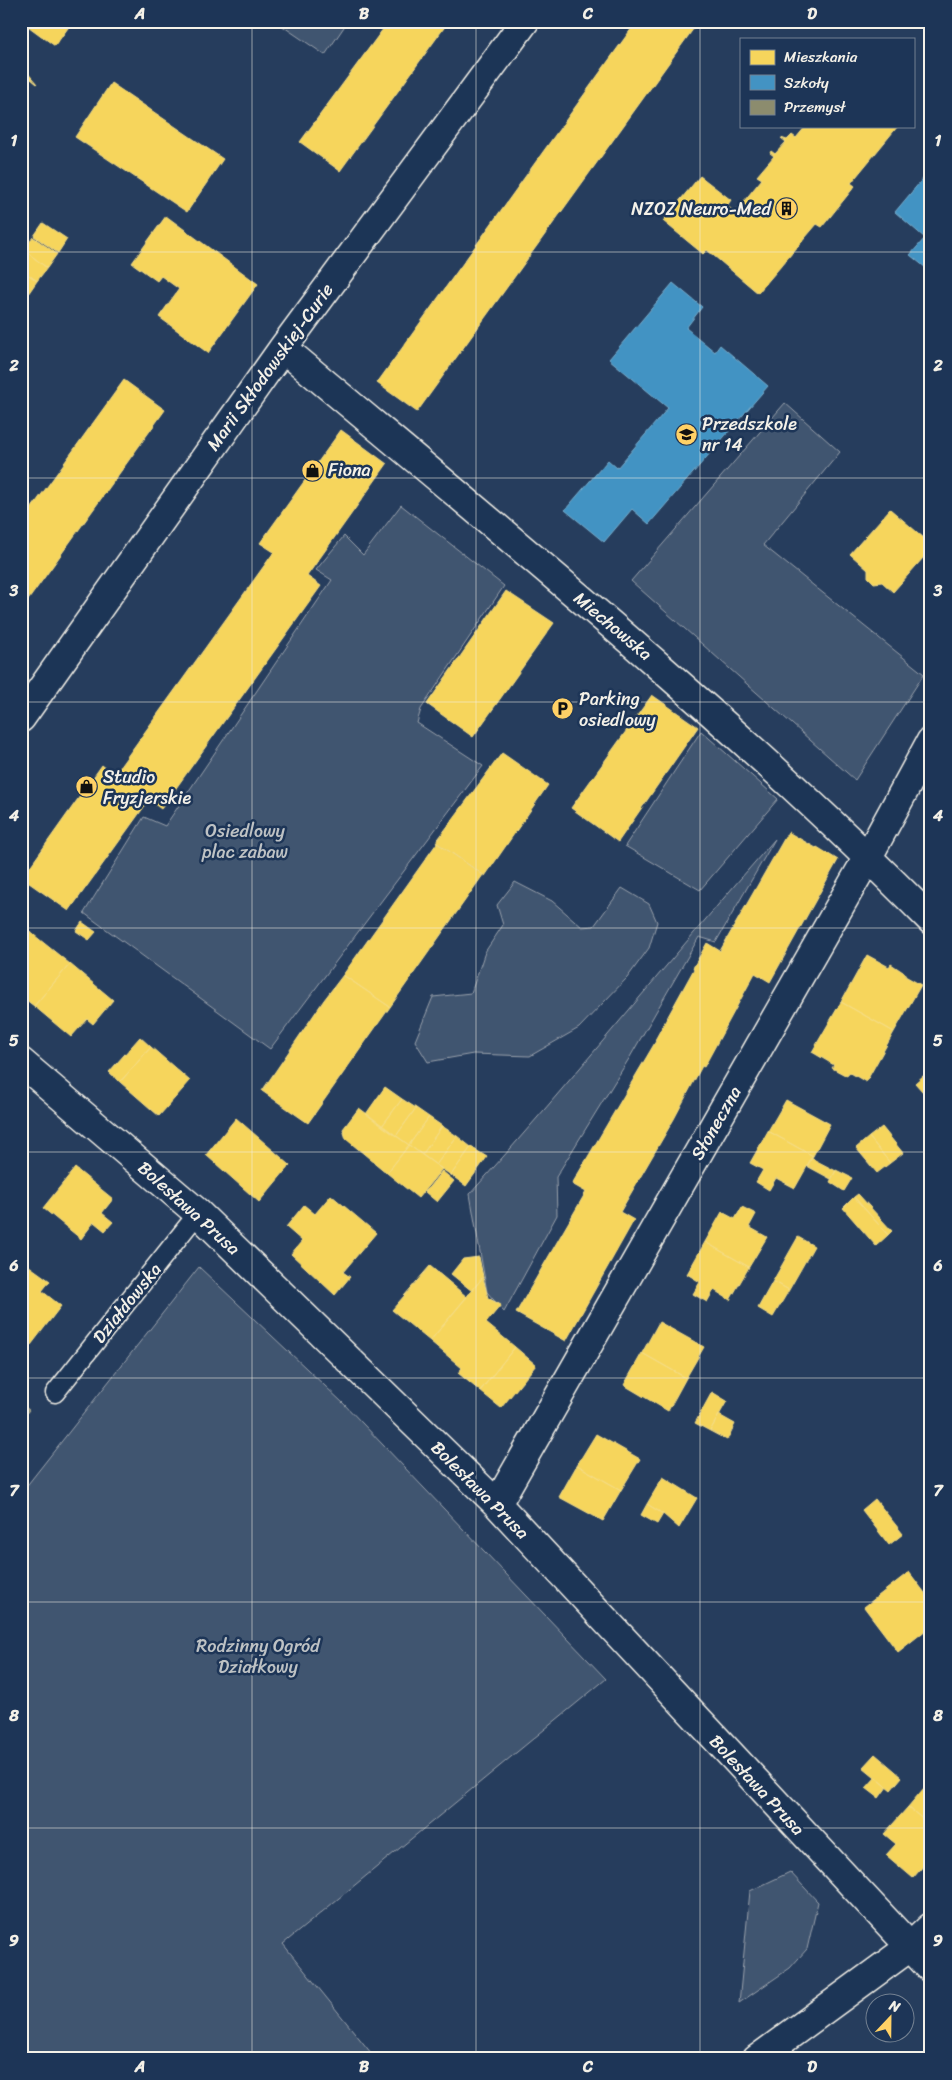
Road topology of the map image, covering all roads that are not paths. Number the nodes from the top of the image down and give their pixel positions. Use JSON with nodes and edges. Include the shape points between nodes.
{"nodes":[{"id":1,"x":525,"y":21,"type":"edge"},
{"id":2,"x":283,"y":348,"type":"junction"},
{"id":3,"x":21,"y":718,"type":"edge"},
{"id":4,"x":931,"y":740,"type":"edge"},
{"id":5,"x":868,"y":857,"type":"junction"},
{"id":6,"x":931,"y":920,"type":"edge"},
{"id":7,"x":21,"y":1062,"type":"edge"},
{"id":8,"x":198,"y":1214,"type":"junction"},
{"id":9,"x":55,"y":1393,"type":"dead end"},
{"id":10,"x":497,"y":1504,"type":"junction"},
{"id":11,"x":931,"y":1927,"type":"edge"},
{"id":12,"x":910,"y":1947,"type":"junction"},
{"id":13,"x":931,"y":1970,"type":"edge"},
{"id":14,"x":757,"y":2059,"type":"edge"}],
"edges":[{"from":1,"to":2,"type":"street","name":"Marii Skłodowskiej-Curie"},
{"from":2,"to":3,"type":"street","name":"Marii Skłodowskiej-Curie"},
{"from":2,"to":5,"type":"street","name":"Miechowska","via":[[630,639]]},
{"from":4,"to":5,"type":"street","name":"Słoneczna"},
{"from":5,"to":6,"type":"street","name":"Miechowska"},
{"from":5,"to":10,"type":"street","name":"Słoneczna"},
{"from":7,"to":8,"type":"street","name":"Bolesława Prusa"},
{"from":8,"to":9,"type":"lane","name":"Działdowska"},
{"from":8,"to":10,"type":"street","name":"Bolesława Prusa"},
{"from":10,"to":12,"type":"street","name":"Bolesława Prusa"},
{"from":11,"to":12,"type":"street"},
{"from":12,"to":13,"type":"street","name":"Bolesława Prusa"},
{"from":12,"to":14,"type":"street"}]}
